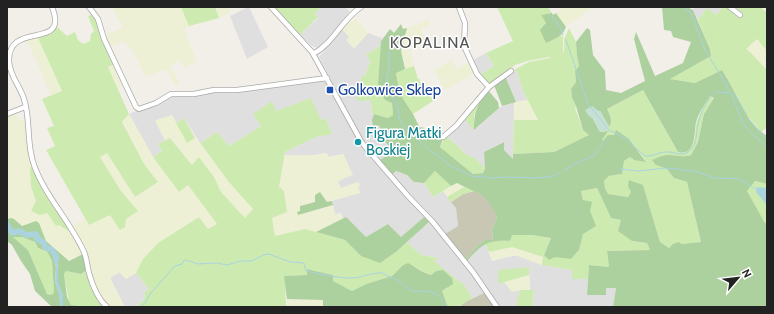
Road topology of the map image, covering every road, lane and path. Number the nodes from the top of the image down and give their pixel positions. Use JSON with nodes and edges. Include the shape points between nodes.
{"nodes":[{"id":1,"x":52,"y":7,"type":"edge"},
{"id":2,"x":89,"y":7,"type":"edge"},
{"id":3,"x":271,"y":7,"type":"edge"},
{"id":4,"x":361,"y":7,"type":"edge"},
{"id":5,"x":459,"y":7,"type":"edge"},
{"id":6,"x":730,"y":7,"type":"edge"},
{"id":7,"x":740,"y":15,"type":"dead end"},
{"id":8,"x":313,"y":54,"type":"junction"},
{"id":9,"x":511,"y":71,"type":"dead end"},
{"id":10,"x":327,"y":78,"type":"junction"},
{"id":11,"x":489,"y":87,"type":"junction"},
{"id":12,"x":25,"y":107,"type":"junction"},
{"id":13,"x":7,"y":114,"type":"edge"},
{"id":14,"x":443,"y":137,"type":"dead end"},
{"id":15,"x":107,"y":307,"type":"edge"},
{"id":16,"x":497,"y":307,"type":"edge"}],
"edges":[{"from":1,"to":12,"type":"street","via":[[56,22],[54,27],[49,32],[18,40],[9,54],[9,64],[24,98]]},
{"from":2,"to":10,"type":"street","via":[[98,19],[104,39],[136,107],[139,108],[156,103],[171,94],[255,88]]},
{"from":3,"to":8,"type":"street"},
{"from":4,"to":8,"type":"street","via":[[350,15],[320,50]]},
{"from":5,"to":11,"type":"street","via":[[465,23],[464,46],[477,74]]},
{"from":6,"to":7,"type":"street"},
{"from":8,"to":10,"type":"street"},
{"from":9,"to":11,"type":"street"},
{"from":10,"to":16,"type":"street","via":[[362,143],[432,221]]},
{"from":11,"to":14,"type":"street","via":[[456,126]]},
{"from":12,"to":13,"type":"street"},
{"from":12,"to":15,"type":"street","via":[[33,164],[83,251],[91,280]]}]}
